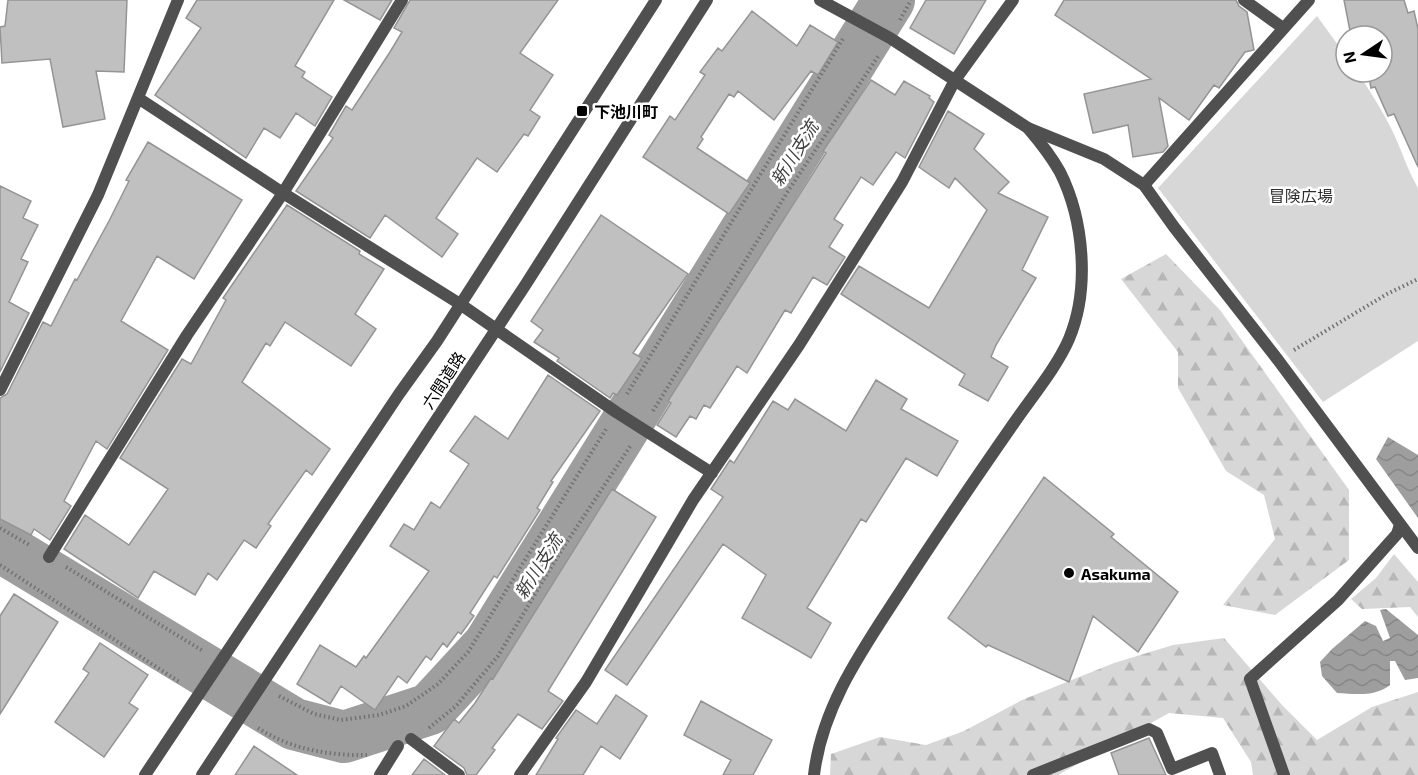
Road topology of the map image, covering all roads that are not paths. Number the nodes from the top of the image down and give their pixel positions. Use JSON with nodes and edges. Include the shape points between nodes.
{"nodes":[{"id":1,"x":178,"y":0,"type":"edge"},
{"id":2,"x":402,"y":0,"type":"edge"},
{"id":3,"x":656,"y":0,"type":"edge"},
{"id":4,"x":707,"y":0,"type":"edge"},
{"id":5,"x":820,"y":0,"type":"edge"},
{"id":6,"x":1013,"y":0,"type":"edge"},
{"id":7,"x":1244,"y":0,"type":"edge"},
{"id":8,"x":1309,"y":0,"type":"edge"},
{"id":9,"x":1283,"y":28,"type":"junction"},
{"id":10,"x":955,"y":80,"type":"junction"},
{"id":11,"x":138,"y":98,"type":"junction"},
{"id":12,"x":1028,"y":128,"type":"junction"},
{"id":13,"x":1144,"y":185,"type":"junction"},
{"id":14,"x":283,"y":193,"type":"junction"},
{"id":15,"x":460,"y":304,"type":"junction"},
{"id":16,"x":496,"y":330,"type":"junction"},
{"id":17,"x":0,"y":390,"type":"edge"},
{"id":18,"x":712,"y":472,"type":"junction"},
{"id":19,"x":1400,"y":525,"type":"junction"},
{"id":20,"x":1418,"y":548,"type":"edge"},
{"id":21,"x":49,"y":557,"type":"road end"},
{"id":22,"x":411,"y":739,"type":"road end"},
{"id":23,"x":398,"y":746,"type":"road end"},
{"id":24,"x":145,"y":775,"type":"edge"},
{"id":25,"x":202,"y":775,"type":"edge"},
{"id":26,"x":380,"y":775,"type":"edge"},
{"id":27,"x":459,"y":775,"type":"edge"},
{"id":28,"x":520,"y":775,"type":"edge"},
{"id":29,"x":814,"y":775,"type":"edge"},
{"id":30,"x":1033,"y":775,"type":"edge"},
{"id":31,"x":1220,"y":775,"type":"edge"},
{"id":32,"x":1284,"y":775,"type":"edge"}],
"edges":[{"from":1,"to":11,"type":"street"},
{"from":2,"to":14,"type":"street"},
{"from":3,"to":15,"type":"street","name":"六間道路"},
{"from":4,"to":16,"type":"street","name":"六間道路"},
{"from":5,"to":10,"type":"street","via":[[891,38]]},
{"from":6,"to":10,"type":"street"},
{"from":7,"to":9,"type":"street"},
{"from":8,"to":9,"type":"street"},
{"from":9,"to":13,"type":"street"},
{"from":10,"to":12,"type":"street"},
{"from":10,"to":18,"type":"street","via":[[902,182],[799,345]]},
{"from":11,"to":14,"type":"street"},
{"from":11,"to":17,"type":"street","via":[[98,195]]},
{"from":12,"to":13,"type":"street","via":[[1104,159]]},
{"from":12,"to":29,"type":"street","via":[[1059,171],[1075,217],[1082,293],[1068,341],[865,645],[826,720]]},
{"from":13,"to":19,"type":"street"},
{"from":14,"to":15,"type":"street"},
{"from":14,"to":21,"type":"street","via":[[187,335]]},
{"from":15,"to":16,"type":"street"},
{"from":15,"to":24,"type":"street","name":"六間道路"},
{"from":16,"to":18,"type":"street"},
{"from":16,"to":25,"type":"street","name":"六間道路"},
{"from":18,"to":28,"type":"street","via":[[586,682]]},
{"from":19,"to":20,"type":"street"},
{"from":19,"to":32,"type":"street","via":[[1397,534],[1338,600],[1250,679]]},
{"from":22,"to":27,"type":"street"},
{"from":23,"to":26,"type":"street"},
{"from":30,"to":31,"type":"street","via":[[1149,729],[1156,733],[1172,769],[1212,753]]}]}
